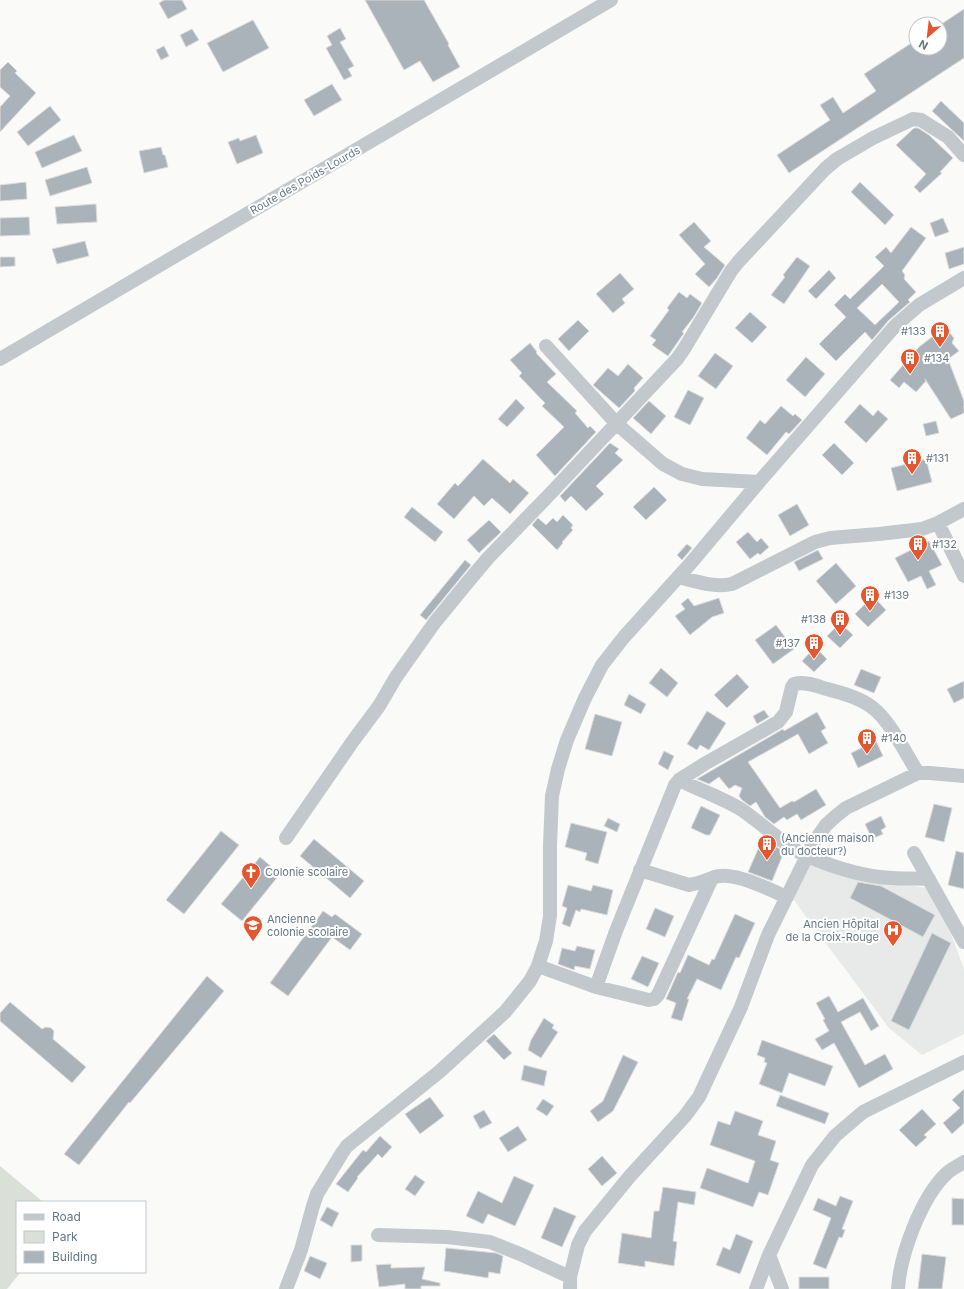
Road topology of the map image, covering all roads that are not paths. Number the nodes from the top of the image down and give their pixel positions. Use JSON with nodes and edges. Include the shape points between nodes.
{"nodes":[{"id":1,"x":611,"y":0,"type":"edge"},
{"id":2,"x":964,"y":155,"type":"edge"},
{"id":3,"x":964,"y":278,"type":"edge"},
{"id":4,"x":546,"y":346,"type":"dead end"},
{"id":5,"x":0,"y":359,"type":"edge"},
{"id":6,"x":617,"y":424,"type":"junction"},
{"id":7,"x":759,"y":482,"type":"junction"},
{"id":8,"x":964,"y":509,"type":"edge"},
{"id":9,"x":938,"y":523,"type":"junction"},
{"id":10,"x":964,"y":576,"type":"edge"},
{"id":11,"x":678,"y":577,"type":"junction"},
{"id":12,"x":918,"y":773,"type":"junction"},
{"id":13,"x":964,"y":776,"type":"edge"},
{"id":14,"x":678,"y":780,"type":"junction"},
{"id":15,"x":286,"y":838,"type":"dead end"},
{"id":16,"x":914,"y":852,"type":"dead end"},
{"id":17,"x":807,"y":856,"type":"junction"},
{"id":18,"x":640,"y":870,"type":"junction"},
{"id":19,"x":712,"y":878,"type":"junction"},
{"id":20,"x":929,"y":879,"type":"junction"},
{"id":21,"x":786,"y":897,"type":"junction"},
{"id":22,"x":964,"y":942,"type":"edge"},
{"id":23,"x":538,"y":966,"type":"junction"},
{"id":24,"x":596,"y":987,"type":"junction"},
{"id":25,"x":964,"y":1062,"type":"edge"},
{"id":26,"x":964,"y":1162,"type":"edge"},
{"id":27,"x":378,"y":1236,"type":"dead end"},
{"id":28,"x":769,"y":1255,"type":"junction"},
{"id":29,"x":570,"y":1283,"type":"edge"},
{"id":30,"x":286,"y":1289,"type":"edge"},
{"id":31,"x":756,"y":1289,"type":"edge"},
{"id":32,"x":782,"y":1289,"type":"edge"},
{"id":33,"x":898,"y":1289,"type":"edge"}],
"edges":[{"from":1,"to":5,"type":"street","name":"Route des Poids-Lourds"},
{"from":2,"to":6,"type":"street","via":[[948,138],[921,120],[913,119],[873,138],[825,168],[739,261],[677,359]]},
{"from":3,"to":7,"type":"street","via":[[919,305],[895,326]]},
{"from":4,"to":6,"type":"street"},
{"from":6,"to":7,"type":"street","via":[[663,464],[682,474],[702,479]]},
{"from":6,"to":15,"type":"street","via":[[488,558],[435,622]]},
{"from":7,"to":11,"type":"street"},
{"from":8,"to":9,"type":"street"},
{"from":9,"to":10,"type":"street"},
{"from":9,"to":11,"type":"street","via":[[922,529],[830,538],[815,542],[725,586]]},
{"from":11,"to":23,"type":"street","via":[[602,665],[567,740],[552,796],[550,916]]},
{"from":12,"to":13,"type":"street"},
{"from":12,"to":14,"type":"street","via":[[883,716],[872,707],[842,693],[798,682],[792,687],[786,712],[778,722]]},
{"from":12,"to":17,"type":"street","via":[[846,808],[823,830]]},
{"from":14,"to":17,"type":"street","via":[[742,810]]},
{"from":14,"to":18,"type":"street"},
{"from":16,"to":20,"type":"street"},
{"from":17,"to":20,"type":"street","via":[[874,876]]},
{"from":17,"to":21,"type":"street"},
{"from":18,"to":19,"type":"street","via":[[689,885]]},
{"from":18,"to":24,"type":"street"},
{"from":19,"to":21,"type":"street","via":[[725,875],[738,878]]},
{"from":19,"to":24,"type":"street","via":[[658,995],[649,1000]]},
{"from":20,"to":22,"type":"street"},
{"from":21,"to":29,"type":"street","via":[[768,935],[741,1006],[699,1097],[585,1230],[578,1245]]},
{"from":23,"to":24,"type":"street"},
{"from":23,"to":30,"type":"street","via":[[530,981],[505,1012],[439,1072],[347,1146],[317,1194],[301,1250]]},
{"from":25,"to":28,"type":"street","via":[[863,1112],[834,1136],[812,1165]]},
{"from":26,"to":33,"type":"street","via":[[942,1178],[920,1212],[902,1262]]},
{"from":27,"to":29,"type":"street","via":[[447,1237],[490,1242],[520,1254]]},
{"from":28,"to":31,"type":"street"},
{"from":28,"to":32,"type":"street"}]}
